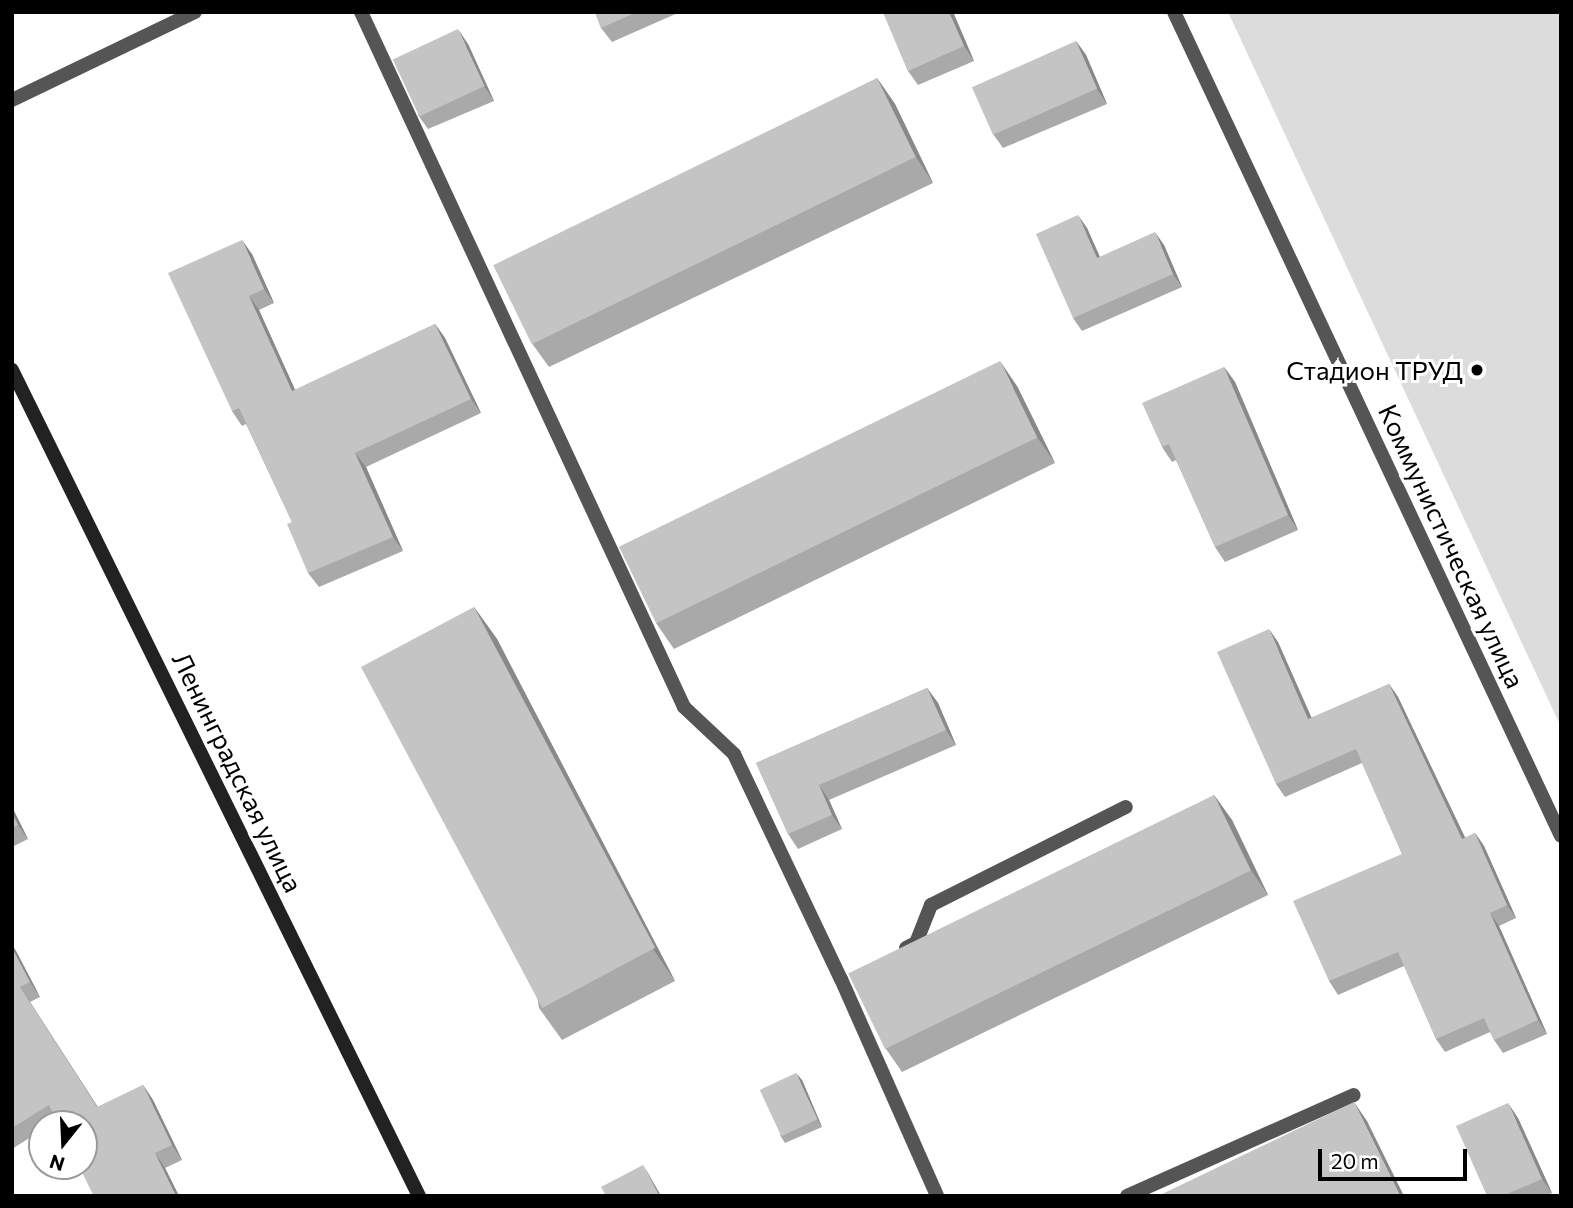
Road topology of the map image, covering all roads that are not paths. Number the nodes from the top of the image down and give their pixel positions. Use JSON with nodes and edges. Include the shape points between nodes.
{"nodes":[{"id":1,"x":195,"y":12,"type":"edge"},
{"id":2,"x":360,"y":12,"type":"edge"},
{"id":3,"x":1174,"y":12,"type":"edge"},
{"id":4,"x":12,"y":100,"type":"edge"},
{"id":5,"x":12,"y":370,"type":"edge"},
{"id":6,"x":1126,"y":807,"type":"dead end"},
{"id":7,"x":1561,"y":835,"type":"edge"},
{"id":8,"x":891,"y":955,"type":"edge"},
{"id":9,"x":1354,"y":1095,"type":"dead end"},
{"id":10,"x":419,"y":1196,"type":"edge"},
{"id":11,"x":937,"y":1196,"type":"edge"},
{"id":12,"x":1127,"y":1196,"type":"edge"}],
"edges":[{"from":1,"to":4,"type":"street"},
{"from":2,"to":11,"type":"street","via":[[684,707],[734,754],[847,976]]},
{"from":3,"to":7,"type":"street","name":"Коммунистическая улица"},
{"from":5,"to":10,"type":"street","name":"Ленинградская улица"},
{"from":6,"to":8,"type":"street","via":[[931,905],[916,943]]},
{"from":9,"to":12,"type":"street"}]}
